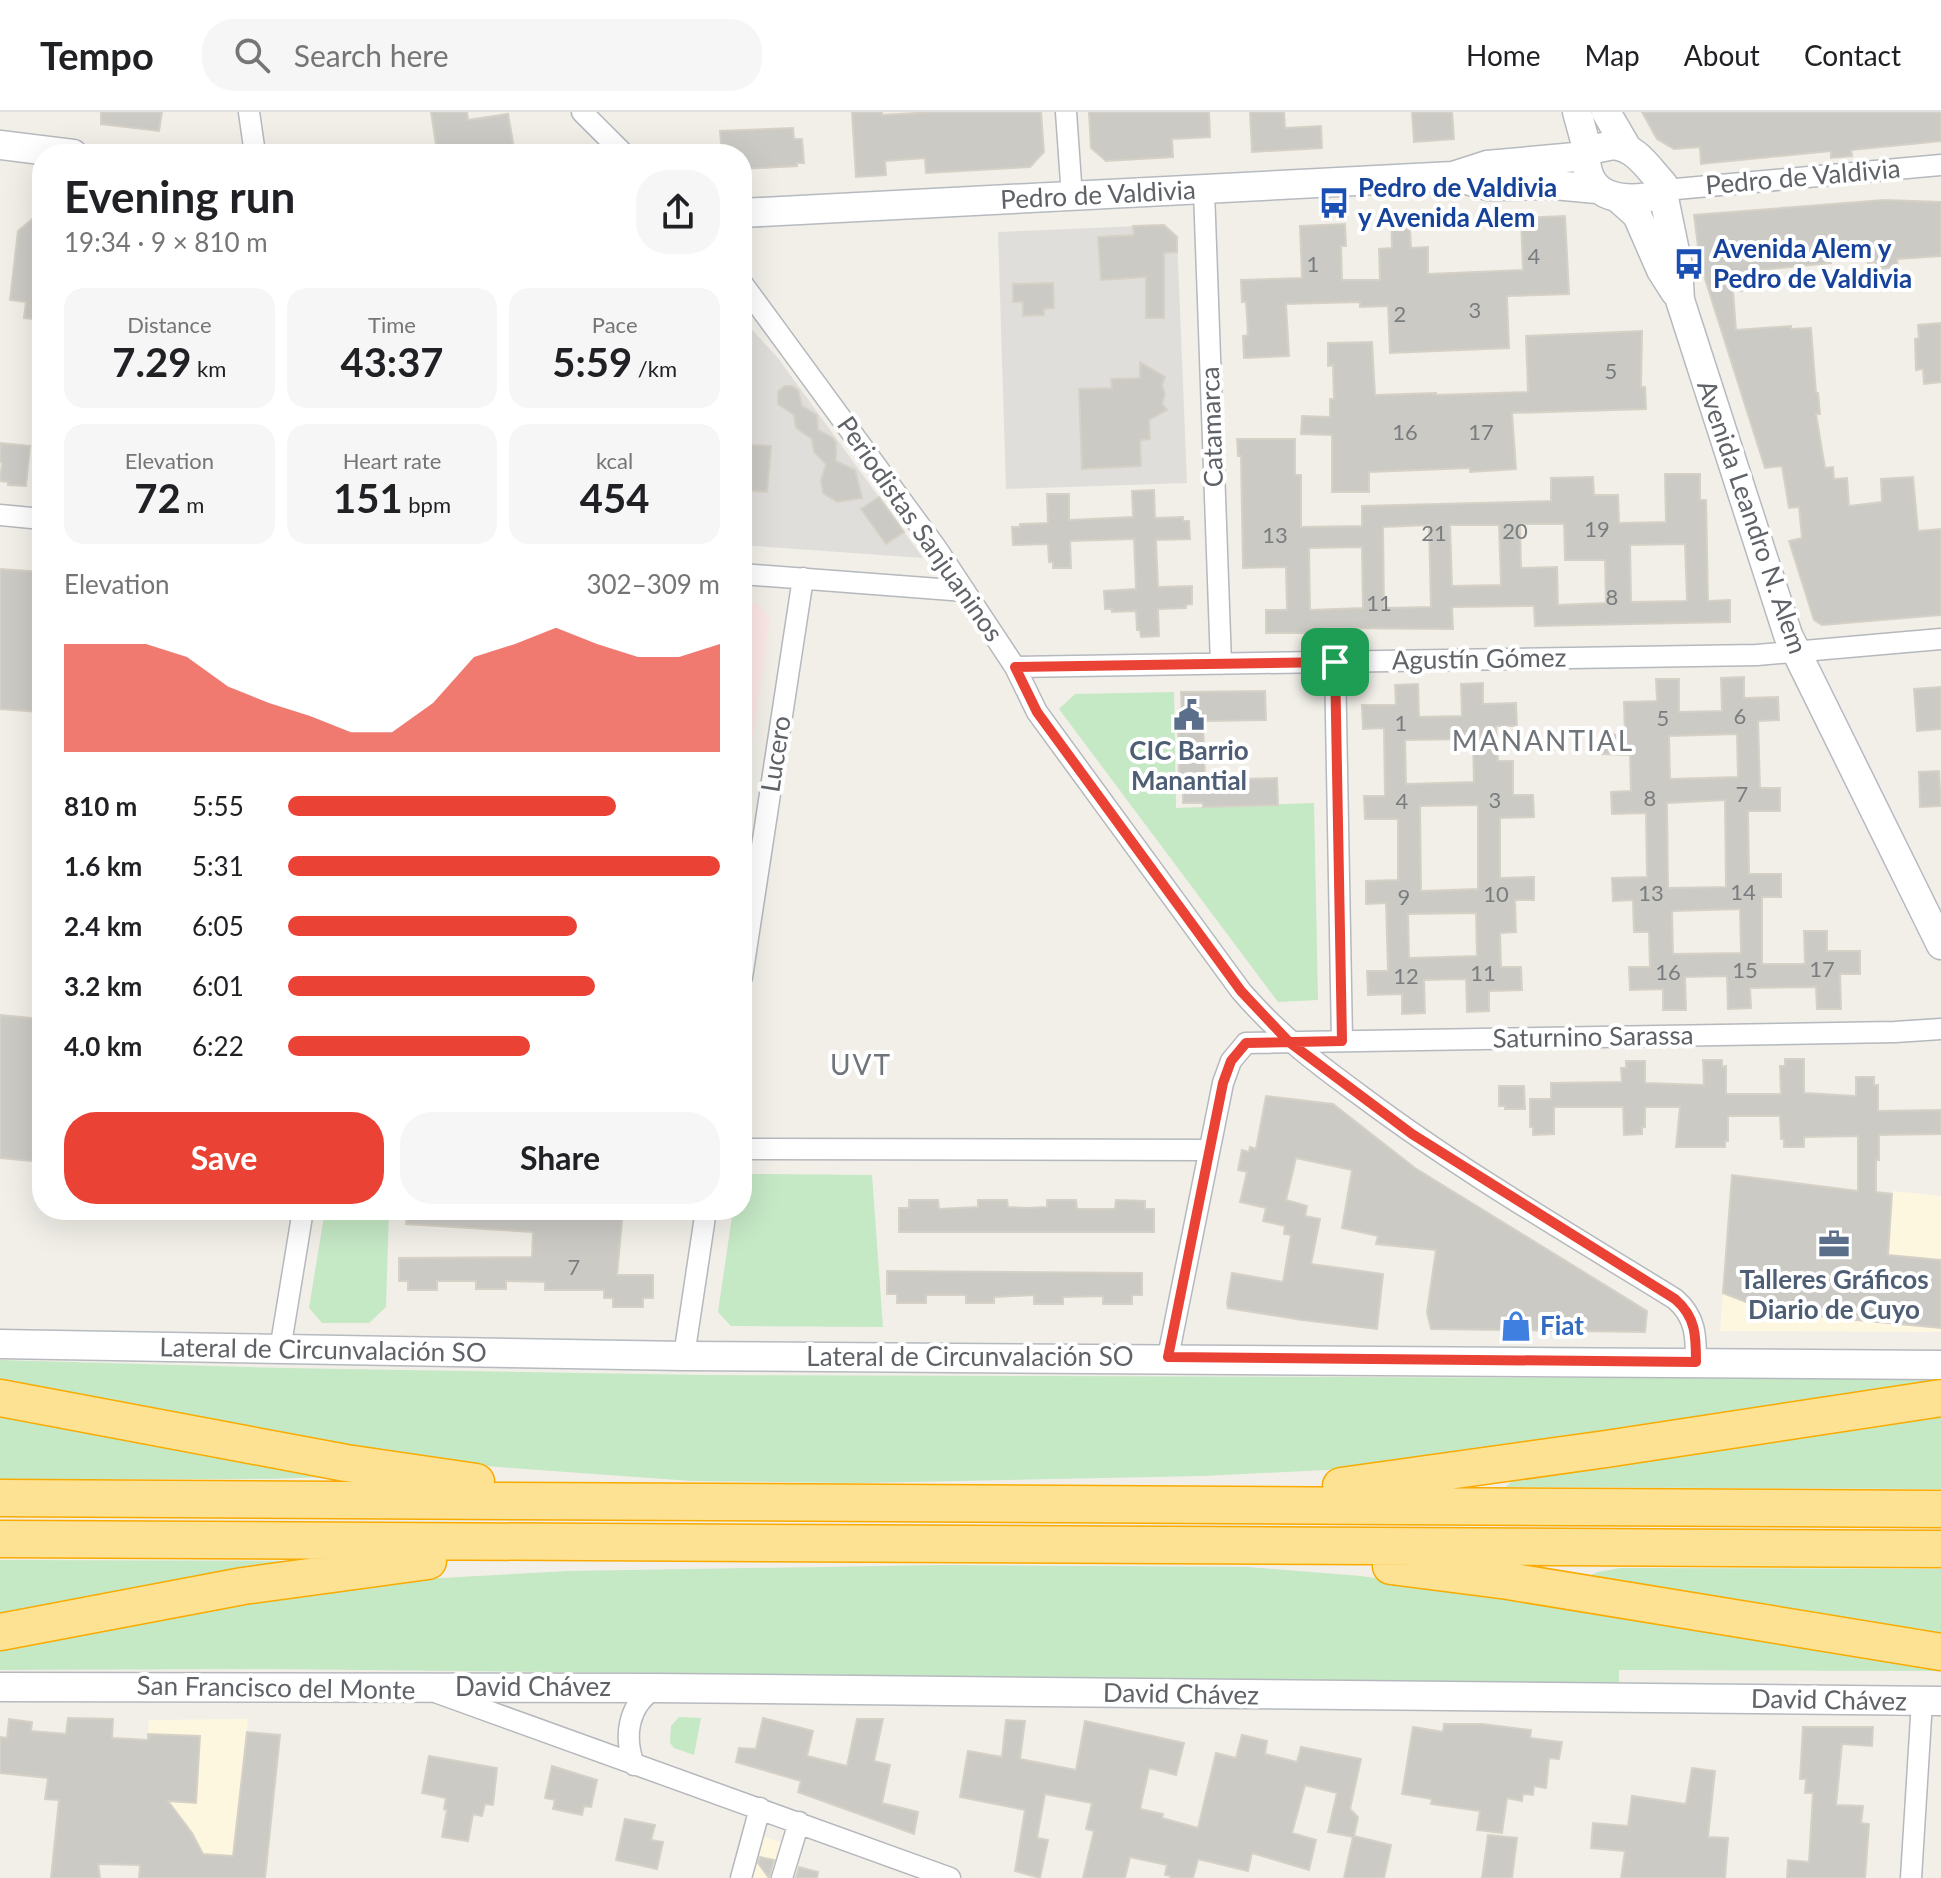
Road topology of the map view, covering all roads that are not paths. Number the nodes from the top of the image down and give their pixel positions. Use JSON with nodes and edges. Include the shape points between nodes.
{"nodes":[{"id":1,"x":249,"y":112,"type":"edge"},
{"id":2,"x":582,"y":112,"type":"edge"},
{"id":3,"x":1066,"y":112,"type":"edge"},
{"id":4,"x":1577,"y":112,"type":"edge"},
{"id":5,"x":1606,"y":112,"type":"edge"},
{"id":6,"x":254,"y":144,"type":"edge"},
{"id":7,"x":614,"y":144,"type":"edge"},
{"id":8,"x":0,"y":145,"type":"edge"},
{"id":9,"x":1627,"y":148,"type":"junction"},
{"id":10,"x":32,"y":149,"type":"edge"},
{"id":11,"x":1587,"y":154,"type":"junction"},
{"id":12,"x":1941,"y":165,"type":"edge"},
{"id":13,"x":1453,"y":176,"type":"junction"},
{"id":14,"x":1204,"y":190,"type":"junction"},
{"id":15,"x":1664,"y":191,"type":"junction"},
{"id":16,"x":1608,"y":193,"type":"junction"},
{"id":17,"x":1072,"y":197,"type":"junction"},
{"id":18,"x":752,"y":213,"type":"edge"},
{"id":19,"x":752,"y":296,"type":"edge"},
{"id":20,"x":1680,"y":300,"type":"junction"},
{"id":21,"x":0,"y":515,"type":"edge"},
{"id":22,"x":32,"y":518,"type":"edge"},
{"id":23,"x":752,"y":575,"type":"edge"},
{"id":24,"x":803,"y":578,"type":"junction"},
{"id":25,"x":965,"y":591,"type":"junction"},
{"id":26,"x":1941,"y":639,"type":"edge"},
{"id":27,"x":1796,"y":651,"type":"junction"},
{"id":28,"x":1335,"y":662,"type":"junction"},
{"id":29,"x":1221,"y":664,"type":"junction"},
{"id":30,"x":1015,"y":667,"type":"junction"},
{"id":31,"x":752,"y":899,"type":"edge"},
{"id":32,"x":1941,"y":945,"type":"edge"},
{"id":33,"x":1941,"y":1029,"type":"edge"},
{"id":34,"x":1342,"y":1041,"type":"junction"},
{"id":35,"x":1289,"y":1042,"type":"junction"},
{"id":36,"x":752,"y":1149,"type":"edge"},
{"id":37,"x":1209,"y":1150,"type":"junction"},
{"id":38,"x":301,"y":1220,"type":"edge"},
{"id":39,"x":704,"y":1220,"type":"edge"},
{"id":40,"x":0,"y":1344,"type":"edge"},
{"id":41,"x":280,"y":1350,"type":"junction"},
{"id":42,"x":684,"y":1356,"type":"junction"},
{"id":43,"x":1168,"y":1357,"type":"junction"},
{"id":44,"x":1696,"y":1362,"type":"junction"},
{"id":45,"x":1941,"y":1365,"type":"edge"},
{"id":46,"x":0,"y":1398,"type":"edge"},
{"id":47,"x":1941,"y":1398,"type":"edge"},
{"id":48,"x":0,"y":1498,"type":"edge"},
{"id":49,"x":677,"y":1502,"type":"junction"},
{"id":50,"x":1167,"y":1504,"type":"junction"},
{"id":51,"x":1941,"y":1509,"type":"edge"},
{"id":52,"x":0,"y":1539,"type":"edge"},
{"id":53,"x":598,"y":1542,"type":"junction"},
{"id":54,"x":1199,"y":1545,"type":"junction"},
{"id":55,"x":1941,"y":1549,"type":"edge"},
{"id":56,"x":0,"y":1632,"type":"edge"},
{"id":57,"x":1941,"y":1652,"type":"edge"},
{"id":58,"x":0,"y":1687,"type":"edge"},
{"id":59,"x":421,"y":1687,"type":"junction"},
{"id":60,"x":655,"y":1688,"type":"junction"},
{"id":61,"x":1931,"y":1701,"type":"edge"},
{"id":62,"x":634,"y":1765,"type":"junction"},
{"id":63,"x":760,"y":1808,"type":"junction"},
{"id":64,"x":799,"y":1822,"type":"junction"},
{"id":65,"x":741,"y":1878,"type":"edge"},
{"id":66,"x":782,"y":1878,"type":"edge"},
{"id":67,"x":950,"y":1878,"type":"edge"},
{"id":68,"x":1911,"y":1878,"type":"edge"}],
"edges":[{"from":1,"to":6,"type":"street"},
{"from":2,"to":7,"type":"street"},
{"from":3,"to":17,"type":"street"},
{"from":4,"to":11,"type":"street"},
{"from":5,"to":9,"type":"street"},
{"from":8,"to":10,"type":"street"},
{"from":9,"to":11,"type":"street","name":"Pedro de Valdivia","via":[[1613,145]]},
{"from":9,"to":15,"type":"street"},
{"from":11,"to":13,"type":"street","name":"Pedro de Valdivia","via":[[1487,165]]},
{"from":11,"to":16,"type":"street","via":[[1587,166]]},
{"from":12,"to":15,"type":"street","name":"Pedro de Valdivia"},
{"from":13,"to":14,"type":"street","name":"Pedro de Valdivia"},
{"from":13,"to":16,"type":"street","name":"Pedro de Valdivia","via":[[1488,186],[1554,185]]},
{"from":14,"to":17,"type":"street","name":"Pedro de Valdivia"},
{"from":14,"to":29,"type":"street","name":"Catamarca"},
{"from":15,"to":16,"type":"street","name":"Pedro de Valdivia","via":[[1657,196]]},
{"from":15,"to":20,"type":"street","name":"Avenida Leandro N. Alem"},
{"from":16,"to":20,"type":"street","name":"Avenida Leandro N. Alem","via":[[1637,215]]},
{"from":17,"to":18,"type":"street","name":"Pedro de Valdivia"},
{"from":19,"to":25,"type":"street","name":"Periodistas Sanjuaninos"},
{"from":20,"to":27,"type":"street","name":"Avenida Leandro N. Alem"},
{"from":21,"to":22,"type":"street"},
{"from":23,"to":24,"type":"street"},
{"from":24,"to":25,"type":"street"},
{"from":24,"to":31,"type":"street","name":"Lucero"},
{"from":25,"to":30,"type":"street","name":"Periodistas Sanjuaninos"},
{"from":26,"to":27,"type":"street","name":"Agustín Gómez"},
{"from":27,"to":28,"type":"street","name":"Agustín Gómez"},
{"from":27,"to":32,"type":"street","name":"Avenida Leandro N. Alem"},
{"from":28,"to":29,"type":"street","name":"Agustín Gómez"},
{"from":28,"to":34,"type":"street"},
{"from":29,"to":30,"type":"street","name":"Agustín Gómez"},
{"from":30,"to":35,"type":"street","name":"Periodistas Sanjuaninos","via":[[1037,712],[1241,991]]},
{"from":33,"to":34,"type":"street","name":"Saturnino Sarassa"},
{"from":34,"to":35,"type":"street","name":"Saturnino Sarassa"},
{"from":35,"to":37,"type":"street","name":"Saturnino Sarassa","via":[[1246,1043],[1226,1072]]},
{"from":35,"to":44,"type":"street","name":"Periodistas Sanjuaninos","via":[[1412,1134],[1675,1299],[1696,1330]]},
{"from":36,"to":37,"type":"street"},
{"from":37,"to":43,"type":"street"},
{"from":38,"to":41,"type":"street"},
{"from":39,"to":42,"type":"street"},
{"from":40,"to":41,"type":"street","name":"Lateral de Circunvalación SO"},
{"from":41,"to":42,"type":"street","name":"Lateral de Circunvalación SO"},
{"from":42,"to":43,"type":"street","name":"Lateral de Circunvalación SO"},
{"from":43,"to":44,"type":"street","name":"Lateral de Circunvalación SO"},
{"from":44,"to":45,"type":"street","name":"Lateral de Circunvalación SO"},
{"from":46,"to":49,"type":"highway","via":[[346,1463]]},
{"from":47,"to":50,"type":"highway","via":[[1380,1482]]},
{"from":48,"to":49,"type":"highway"},
{"from":49,"to":50,"type":"highway"},
{"from":50,"to":51,"type":"highway"},
{"from":52,"to":53,"type":"highway"},
{"from":53,"to":54,"type":"highway"},
{"from":53,"to":56,"type":"highway","via":[[333,1572]]},
{"from":54,"to":55,"type":"highway"},
{"from":54,"to":57,"type":"highway","via":[[1453,1573]]},
{"from":58,"to":59,"type":"street","name":"San Francisco del Monte"},
{"from":59,"to":60,"type":"street","name":"David Chávez"},
{"from":59,"to":62,"type":"street","name":"San Francisco del Monte"},
{"from":60,"to":61,"type":"street","name":"David Chávez"},
{"from":60,"to":62,"type":"street","via":[[630,1718],[627,1741]]},
{"from":61,"to":68,"type":"street"},
{"from":62,"to":63,"type":"street","name":"San Francisco del Monte"},
{"from":63,"to":64,"type":"street","name":"San Francisco del Monte"},
{"from":63,"to":65,"type":"street"},
{"from":64,"to":66,"type":"street"},
{"from":64,"to":67,"type":"street","name":"San Francisco del Monte"}]}
